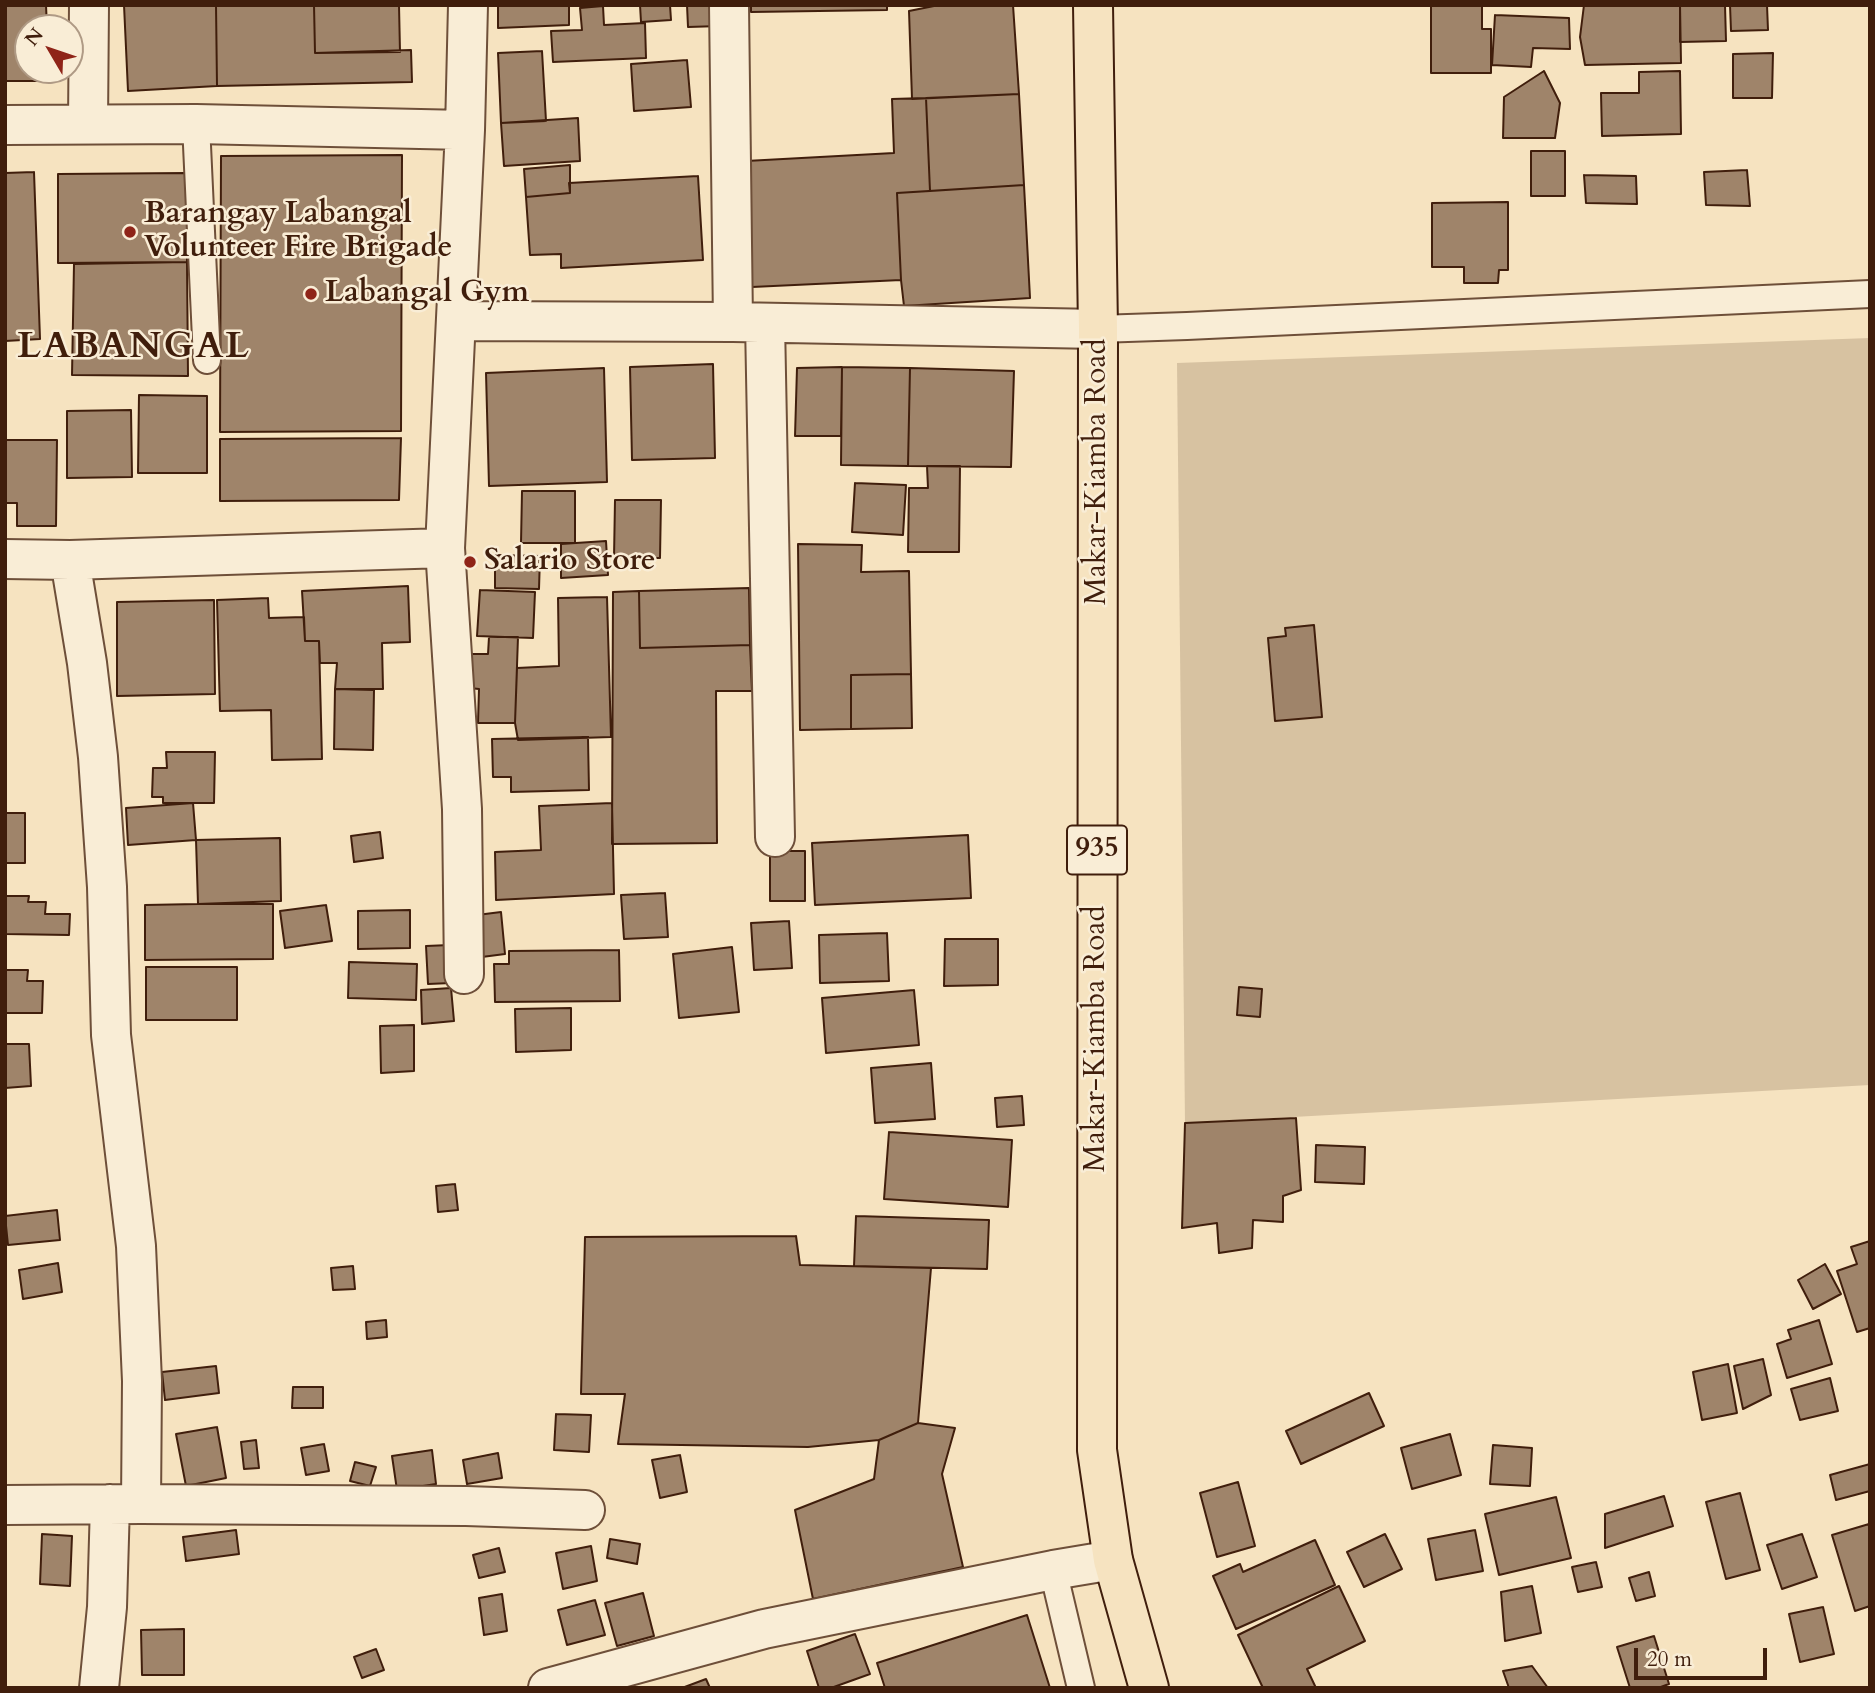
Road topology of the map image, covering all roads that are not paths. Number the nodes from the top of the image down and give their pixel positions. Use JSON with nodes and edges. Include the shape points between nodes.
{"nodes":[{"id":1,"x":89,"y":5,"type":"edge"},
{"id":2,"x":468,"y":5,"type":"edge"},
{"id":3,"x":730,"y":5,"type":"edge"},
{"id":4,"x":1093,"y":5,"type":"edge"},
{"id":5,"x":88,"y":124,"type":"junction"},
{"id":6,"x":196,"y":124,"type":"junction"},
{"id":7,"x":5,"y":125,"type":"edge"},
{"id":8,"x":465,"y":130,"type":"junction"},
{"id":9,"x":1870,"y":294,"type":"edge"},
{"id":10,"x":456,"y":321,"type":"junction"},
{"id":11,"x":749,"y":322,"type":"junction"},
{"id":12,"x":1098,"y":329,"type":"junction"},
{"id":13,"x":207,"y":360,"type":"dead end"},
{"id":14,"x":445,"y":548,"type":"junction"},
{"id":15,"x":5,"y":559,"type":"edge"},
{"id":16,"x":70,"y":560,"type":"junction"},
{"id":17,"x":775,"y":837,"type":"dead end"},
{"id":18,"x":464,"y":975,"type":"dead end"},
{"id":19,"x":126,"y":1504,"type":"junction"},
{"id":20,"x":5,"y":1505,"type":"edge"},
{"id":21,"x":585,"y":1510,"type":"dead end"},
{"id":22,"x":1113,"y":1560,"type":"junction"},
{"id":23,"x":1053,"y":1570,"type":"junction"},
{"id":24,"x":99,"y":1688,"type":"edge"},
{"id":25,"x":548,"y":1688,"type":"edge"},
{"id":26,"x":1081,"y":1688,"type":"edge"},
{"id":27,"x":1149,"y":1688,"type":"edge"}],
"edges":[{"from":1,"to":5,"type":"street"},
{"from":2,"to":8,"type":"street"},
{"from":3,"to":11,"type":"street"},
{"from":4,"to":12,"type":"main road","name":"Makar-Kiamba Road","number":"935"},
{"from":5,"to":6,"type":"street"},
{"from":5,"to":7,"type":"street"},
{"from":6,"to":8,"type":"street"},
{"from":6,"to":13,"type":"lane"},
{"from":8,"to":10,"type":"street"},
{"from":9,"to":12,"type":"lane"},
{"from":10,"to":11,"type":"street"},
{"from":10,"to":14,"type":"street"},
{"from":11,"to":12,"type":"street"},
{"from":11,"to":17,"type":"street"},
{"from":12,"to":22,"type":"main road","name":"Makar-Kiamba Road","number":"935","via":[[1097,1450]]},
{"from":14,"to":16,"type":"street"},
{"from":14,"to":18,"type":"street","via":[[462,808]]},
{"from":15,"to":16,"type":"street"},
{"from":16,"to":19,"type":"street","via":[[98,757],[111,1035],[136,1246],[142,1381]]},
{"from":19,"to":20,"type":"street"},
{"from":19,"to":21,"type":"street"},
{"from":19,"to":24,"type":"street","via":[[107,1607]]},
{"from":22,"to":23,"type":"street"},
{"from":22,"to":27,"type":"main road","name":"Makar-Kiamba Road","number":"935"},
{"from":23,"to":25,"type":"street","via":[[764,1629]]},
{"from":23,"to":26,"type":"lane"}]}
